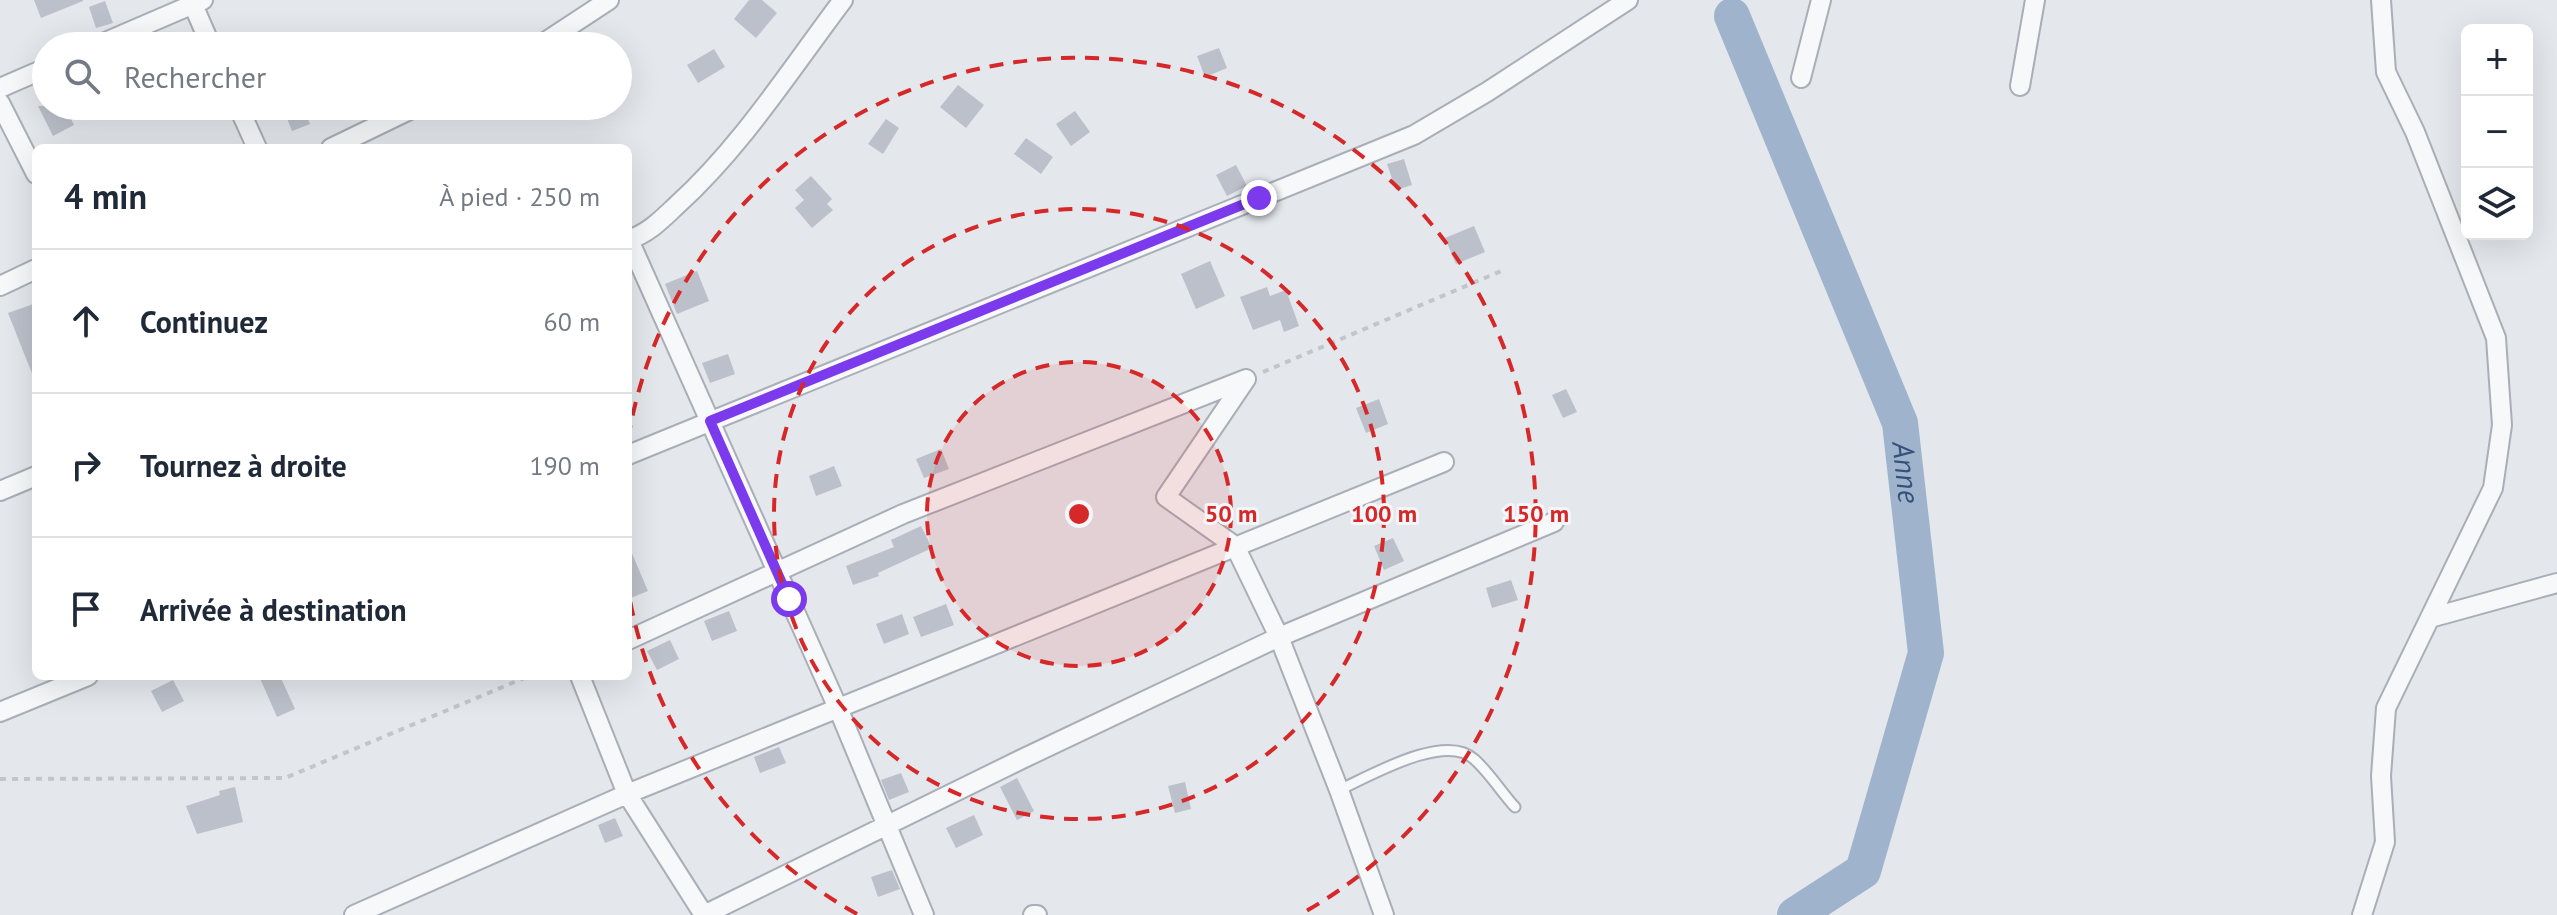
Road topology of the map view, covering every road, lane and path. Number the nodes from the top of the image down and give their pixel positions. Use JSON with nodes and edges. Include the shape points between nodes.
{"nodes":[{"id":1,"x":609,"y":0,"type":"edge"},
{"id":2,"x":843,"y":0,"type":"edge"},
{"id":3,"x":1628,"y":0,"type":"edge"},
{"id":4,"x":1821,"y":0,"type":"edge"},
{"id":5,"x":2035,"y":0,"type":"edge"},
{"id":6,"x":2381,"y":0,"type":"edge"},
{"id":7,"x":195,"y":1,"type":"edge"},
{"id":8,"x":127,"y":32,"type":"edge"},
{"id":9,"x":206,"y":32,"type":"edge"},
{"id":10,"x":560,"y":32,"type":"edge"},
{"id":11,"x":32,"y":74,"type":"edge"},
{"id":12,"x":1801,"y":78,"type":"dead end"},
{"id":13,"x":2020,"y":86,"type":"dead end"},
{"id":14,"x":0,"y":88,"type":"edge"},
{"id":15,"x":0,"y":103,"type":"edge"},
{"id":16,"x":244,"y":120,"type":"edge"},
{"id":17,"x":389,"y":120,"type":"edge"},
{"id":18,"x":255,"y":144,"type":"edge"},
{"id":19,"x":339,"y":144,"type":"edge"},
{"id":20,"x":32,"y":166,"type":"edge"},
{"id":21,"x":632,"y":239,"type":"edge"},
{"id":22,"x":632,"y":247,"type":"edge"},
{"id":23,"x":1506,"y":269,"type":"dead end"},
{"id":24,"x":32,"y":271,"type":"edge"},
{"id":25,"x":0,"y":286,"type":"edge"},
{"id":26,"x":1246,"y":379,"type":"junction"},
{"id":27,"x":710,"y":421,"type":"junction"},
{"id":28,"x":632,"y":453,"type":"edge"},
{"id":29,"x":1444,"y":462,"type":"dead end"},
{"id":30,"x":32,"y":478,"type":"edge"},
{"id":31,"x":0,"y":491,"type":"edge"},
{"id":32,"x":1554,"y":522,"type":"dead end"},
{"id":33,"x":1235,"y":546,"type":"junction"},
{"id":34,"x":777,"y":572,"type":"junction"},
{"id":35,"x":2557,"y":583,"type":"edge"},
{"id":36,"x":2430,"y":618,"type":"junction"},
{"id":37,"x":1279,"y":637,"type":"junction"},
{"id":38,"x":632,"y":638,"type":"edge"},
{"id":39,"x":78,"y":680,"type":"edge"},
{"id":40,"x":519,"y":680,"type":"edge"},
{"id":41,"x":582,"y":680,"type":"edge"},
{"id":42,"x":838,"y":708,"type":"junction"},
{"id":43,"x":0,"y":712,"type":"edge"},
{"id":44,"x":0,"y":779,"type":"edge"},
{"id":45,"x":1339,"y":790,"type":"junction"},
{"id":46,"x":627,"y":794,"type":"junction"},
{"id":47,"x":1515,"y":807,"type":"dead end"},
{"id":48,"x":887,"y":824,"type":"junction"},
{"id":49,"x":354,"y":915,"type":"edge"},
{"id":50,"x":924,"y":915,"type":"edge"},
{"id":51,"x":1384,"y":915,"type":"edge"},
{"id":52,"x":2362,"y":915,"type":"edge"}],
"edges":[{"from":1,"to":10,"type":"street"},
{"from":2,"to":21,"type":"street","via":[[705,180],[647,234]]},
{"from":3,"to":27,"type":"street","via":[[1414,135]]},
{"from":4,"to":12,"type":"street"},
{"from":5,"to":13,"type":"street"},
{"from":6,"to":36,"type":"street","via":[[2386,72],[2496,338],[2502,425],[2493,488]]},
{"from":7,"to":8,"type":"street"},
{"from":7,"to":9,"type":"street"},
{"from":11,"to":14,"type":"street"},
{"from":15,"to":20,"type":"street"},
{"from":16,"to":18,"type":"street"},
{"from":17,"to":19,"type":"street"},
{"from":22,"to":27,"type":"street"},
{"from":23,"to":26,"type":"path"},
{"from":24,"to":25,"type":"street"},
{"from":26,"to":33,"type":"street","via":[[1166,497]]},
{"from":26,"to":34,"type":"street","via":[[903,514]]},
{"from":27,"to":28,"type":"street"},
{"from":27,"to":34,"type":"street"},
{"from":29,"to":33,"type":"street"},
{"from":30,"to":31,"type":"street"},
{"from":32,"to":37,"type":"street"},
{"from":33,"to":37,"type":"street"},
{"from":33,"to":42,"type":"street"},
{"from":34,"to":38,"type":"street"},
{"from":34,"to":42,"type":"street"},
{"from":35,"to":36,"type":"street"},
{"from":36,"to":52,"type":"street","via":[[2386,708],[2381,776],[2385,842]]},
{"from":37,"to":45,"type":"street"},
{"from":37,"to":48,"type":"street"},
{"from":39,"to":43,"type":"street"},
{"from":40,"to":44,"type":"path","via":[[285,778]]},
{"from":41,"to":46,"type":"street"},
{"from":42,"to":46,"type":"street"},
{"from":42,"to":48,"type":"street"},
{"from":45,"to":47,"type":"lane","via":[[1400,762],[1455,749],[1473,758]]},
{"from":45,"to":51,"type":"street"},
{"from":46,"to":48,"type":"street","via":[[704,915]]},
{"from":46,"to":49,"type":"street"},
{"from":48,"to":50,"type":"street"}]}
